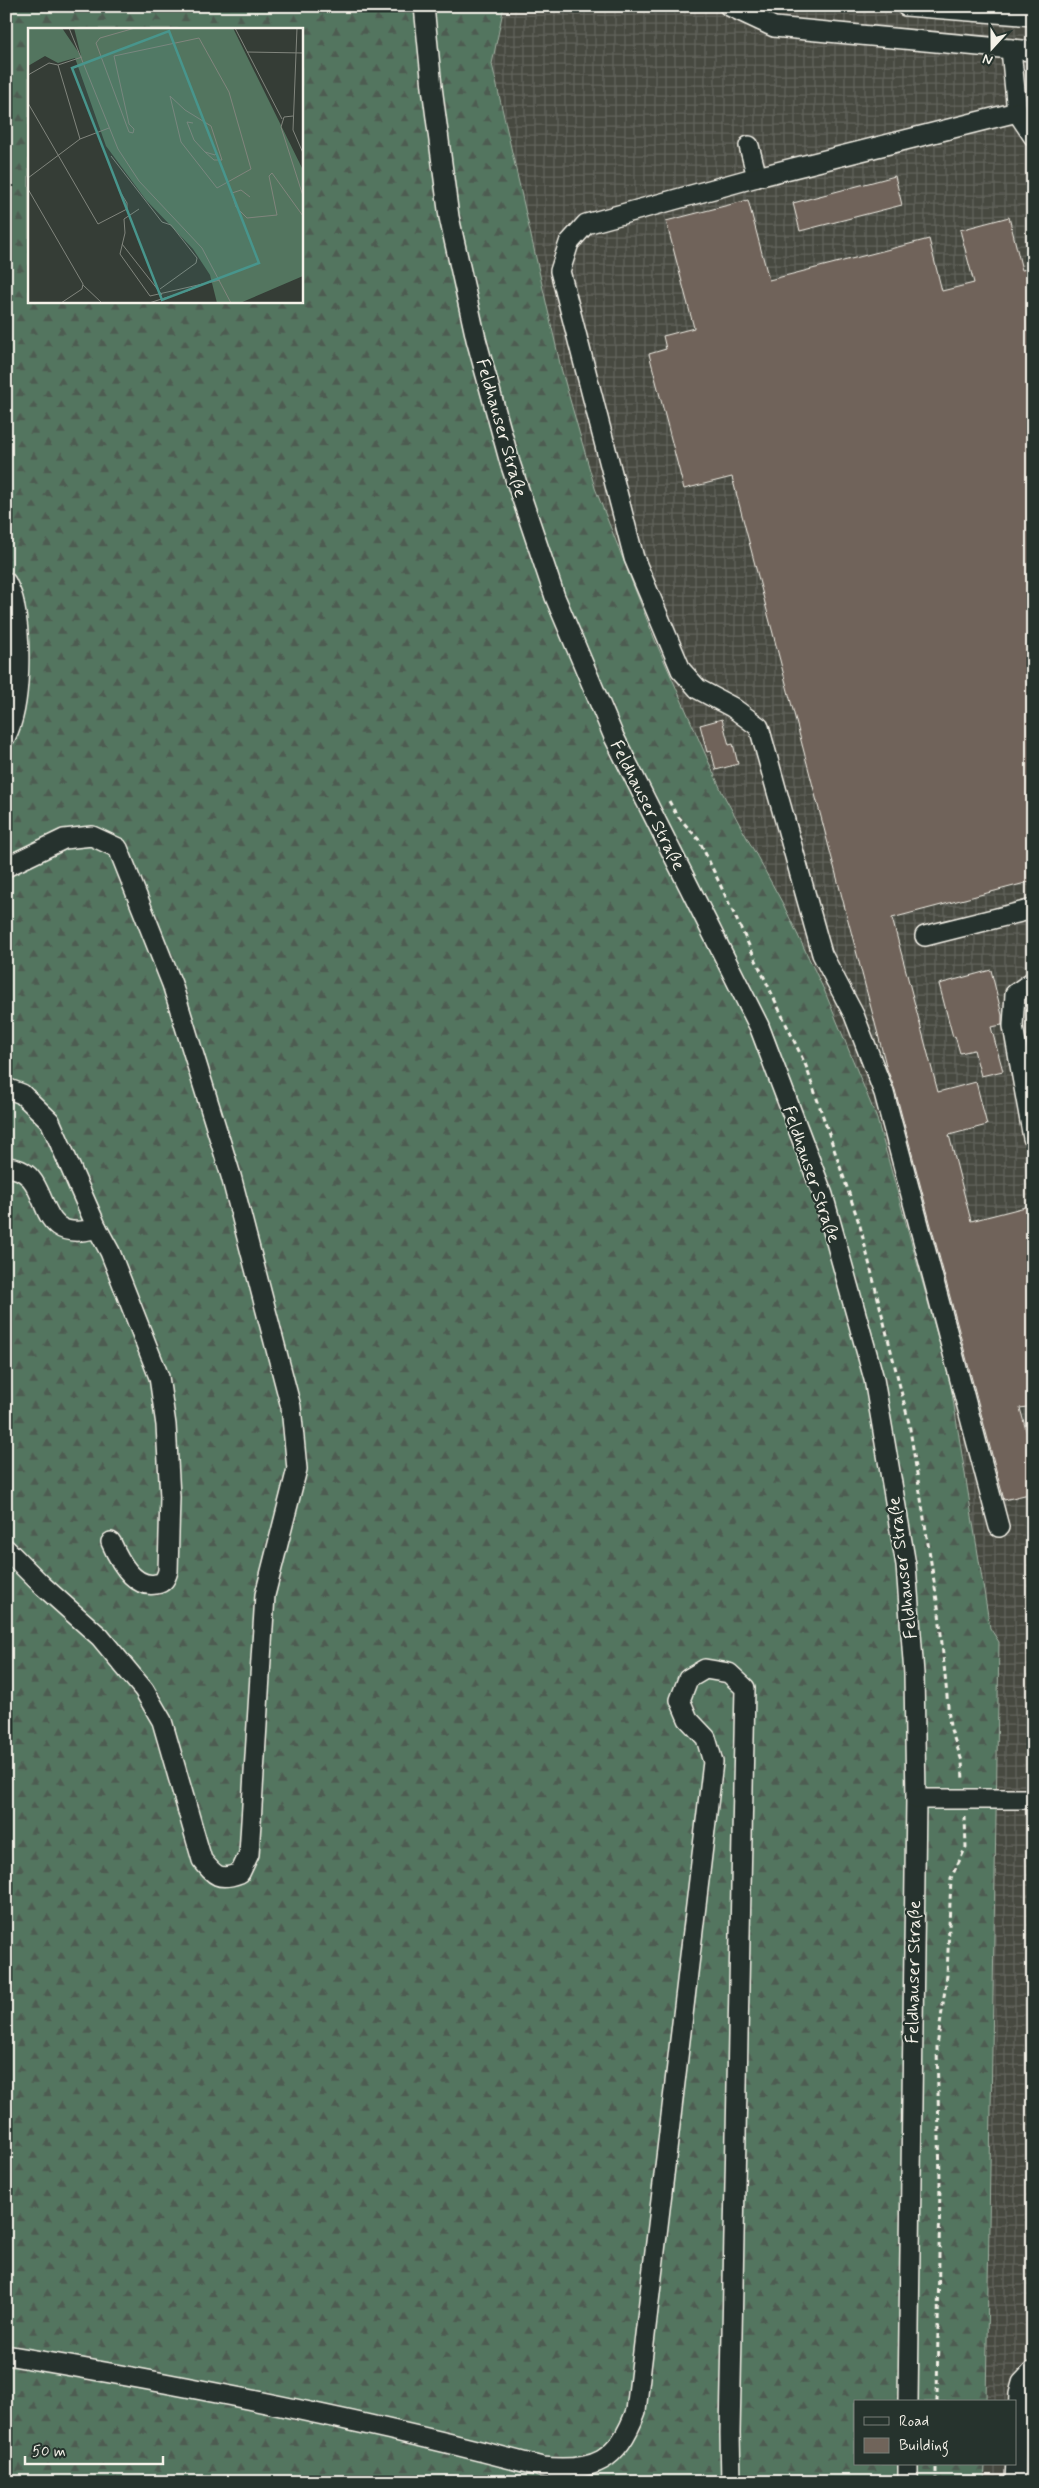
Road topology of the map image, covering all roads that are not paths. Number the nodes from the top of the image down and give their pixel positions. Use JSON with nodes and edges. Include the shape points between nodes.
{"nodes":[{"id":1,"x":424,"y":6,"type":"edge"},
{"id":2,"x":729,"y":6,"type":"edge"},
{"id":3,"x":906,"y":6,"type":"edge"},
{"id":4,"x":1033,"y":16,"type":"edge"},
{"id":5,"x":1011,"y":49,"type":"junction"},
{"id":6,"x":1033,"y":51,"type":"edge"},
{"id":7,"x":1017,"y":112,"type":"junction"},
{"id":8,"x":1033,"y":136,"type":"edge"},
{"id":9,"x":749,"y":146,"type":"dead end"},
{"id":10,"x":757,"y":177,"type":"junction"},
{"id":11,"x":6,"y":582,"type":"edge"},
{"id":12,"x":6,"y":736,"type":"edge"},
{"id":13,"x":6,"y":867,"type":"edge"},
{"id":14,"x":1033,"y":909,"type":"edge"},
{"id":15,"x":925,"y":936,"type":"dead end"},
{"id":16,"x":1033,"y":981,"type":"edge"},
{"id":17,"x":6,"y":1088,"type":"edge"},
{"id":18,"x":1033,"y":1138,"type":"edge"},
{"id":19,"x":6,"y":1167,"type":"edge"},
{"id":20,"x":97,"y":1228,"type":"junction"},
{"id":21,"x":999,"y":1527,"type":"dead end"},
{"id":22,"x":111,"y":1542,"type":"dead end"},
{"id":23,"x":6,"y":1549,"type":"edge"},
{"id":24,"x":1033,"y":1799,"type":"edge"},
{"id":25,"x":916,"y":1800,"type":"junction"},
{"id":26,"x":6,"y":2354,"type":"edge"},
{"id":27,"x":1033,"y":2371,"type":"edge"},
{"id":28,"x":908,"y":2400,"type":"edge"},
{"id":29,"x":1016,"y":2447,"type":"edge"},
{"id":30,"x":908,"y":2466,"type":"edge"},
{"id":31,"x":1015,"y":2466,"type":"edge"},
{"id":32,"x":731,"y":2482,"type":"edge"},
{"id":33,"x":908,"y":2482,"type":"edge"},
{"id":34,"x":1014,"y":2482,"type":"edge"}],
"edges":[{"from":1,"to":25,"type":"street","name":"Feldhauser Straße","via":[[450,217],[470,311],[510,463],[555,597],[614,737],[759,1026],[823,1195],[864,1342],[874,1379],[906,1565],[914,1674]]},
{"from":2,"to":5,"type":"street","via":[[774,27]]},
{"from":3,"to":4,"type":"street"},
{"from":5,"to":6,"type":"street"},
{"from":5,"to":7,"type":"street"},
{"from":7,"to":8,"type":"street"},
{"from":7,"to":10,"type":"street"},
{"from":9,"to":10,"type":"street"},
{"from":10,"to":21,"type":"street","via":[[586,224],[569,242],[560,271],[634,558],[681,670],[698,690],[732,707],[759,727],[822,954],[854,1015],[884,1093]]},
{"from":11,"to":12,"type":"street","via":[[14,602],[19,670],[14,721]]},
{"from":13,"to":23,"type":"street","via":[[64,839],[92,836],[118,848],[172,984],[231,1176],[291,1408],[297,1469],[265,1595],[249,1854],[240,1873],[226,1878],[214,1874],[202,1860],[162,1721],[144,1690],[100,1637]]},
{"from":14,"to":15,"type":"street"},
{"from":16,"to":18,"type":"street","via":[[1016,994],[1013,1026]]},
{"from":17,"to":20,"type":"street","via":[[22,1094],[50,1121]]},
{"from":19,"to":20,"type":"street","via":[[18,1168],[32,1178],[53,1222],[66,1232]]},
{"from":20,"to":22,"type":"street","via":[[110,1252],[159,1377],[166,1425],[170,1497],[166,1578],[151,1586],[136,1579],[124,1567]]},
{"from":24,"to":25,"type":"street"},
{"from":25,"to":28,"type":"street","name":"Feldhauser Straße"},
{"from":26,"to":32,"type":"street","via":[[362,2423],[542,2467],[568,2469],[592,2466],[610,2454],[628,2435],[636,2411],[713,1762],[706,1738],[688,1718],[680,1700],[688,1679],[705,1669],[713,1670],[729,1673],[745,1688]]},
{"from":27,"to":29,"type":"street","via":[[1022,2383],[1019,2394]]},
{"from":30,"to":33,"type":"street"},
{"from":31,"to":34,"type":"street"}]}
